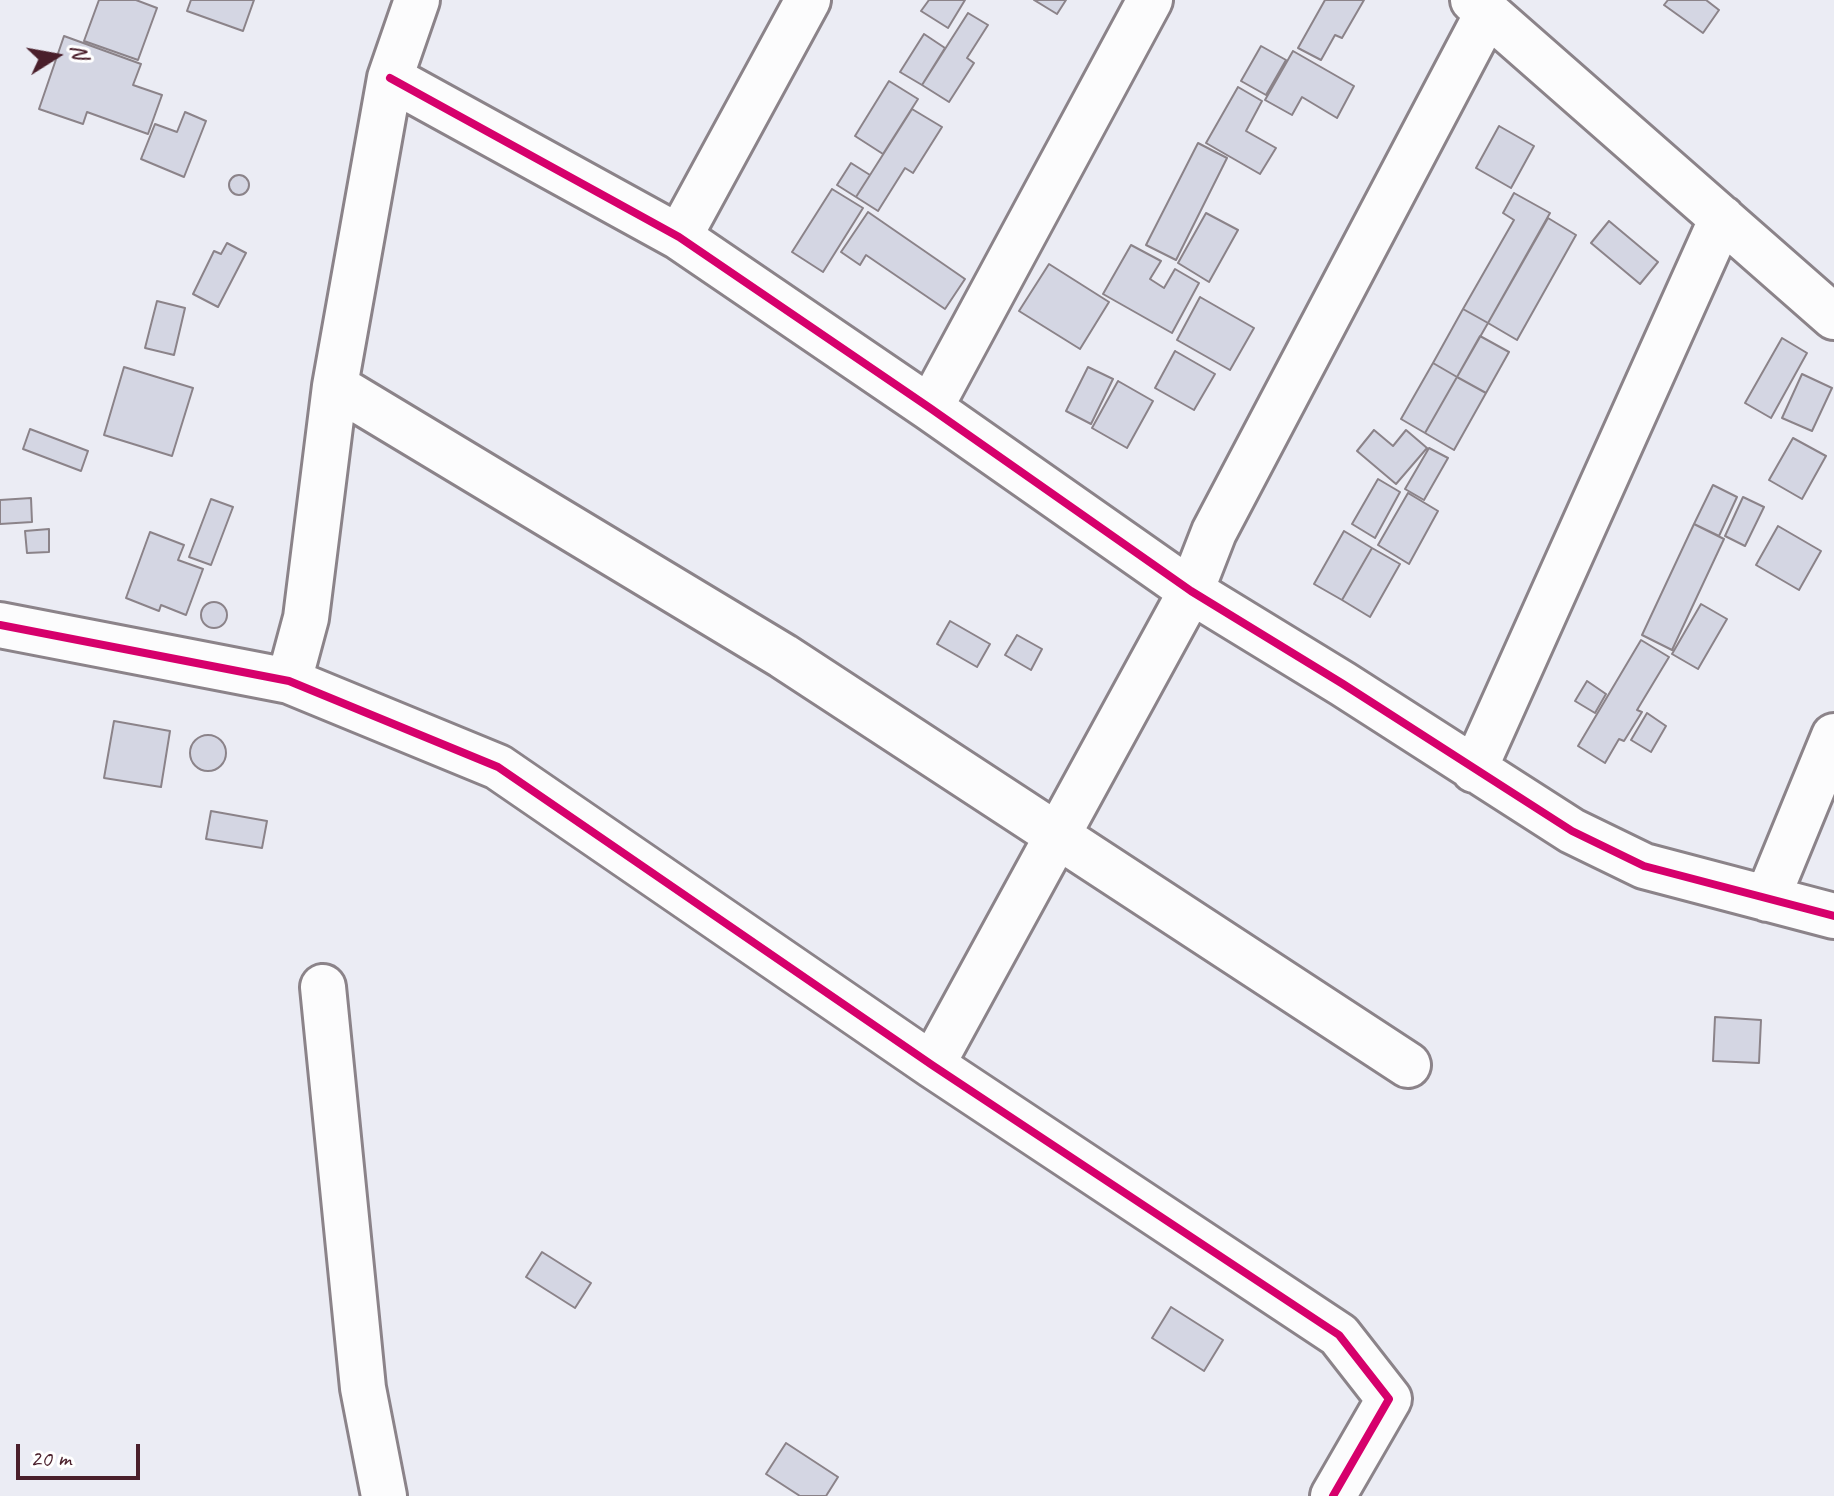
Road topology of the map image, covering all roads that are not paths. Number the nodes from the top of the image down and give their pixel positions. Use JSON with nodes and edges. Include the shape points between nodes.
{"nodes":[{"id":1,"x":417,"y":0,"type":"edge"},
{"id":2,"x":808,"y":0,"type":"edge"},
{"id":3,"x":1150,"y":0,"type":"edge"},
{"id":4,"x":1480,"y":6,"type":"edge"},
{"id":5,"x":390,"y":78,"type":"junction"},
{"id":6,"x":1722,"y":218,"type":"junction"},
{"id":7,"x":679,"y":237,"type":"junction"},
{"id":8,"x":1834,"y":317,"type":"edge"},
{"id":9,"x":335,"y":386,"type":"junction"},
{"id":10,"x":930,"y":408,"type":"junction"},
{"id":11,"x":1191,"y":591,"type":"junction"},
{"id":12,"x":0,"y":625,"type":"edge"},
{"id":13,"x":289,"y":681,"type":"junction"},
{"id":14,"x":1834,"y":736,"type":"edge"},
{"id":15,"x":1474,"y":770,"type":"junction"},
{"id":16,"x":1057,"y":836,"type":"junction"},
{"id":17,"x":1767,"y":899,"type":"junction"},
{"id":18,"x":1834,"y":916,"type":"edge"},
{"id":19,"x":323,"y":987,"type":"dead end"},
{"id":20,"x":932,"y":1065,"type":"junction"},
{"id":21,"x":1408,"y":1065,"type":"dead end"},
{"id":22,"x":384,"y":1496,"type":"edge"},
{"id":23,"x":1333,"y":1496,"type":"edge"}],
"edges":[{"from":1,"to":5,"type":"street"},
{"from":2,"to":7,"type":"street"},
{"from":3,"to":10,"type":"street"},
{"from":4,"to":6,"type":"street"},
{"from":4,"to":11,"type":"street","via":[[1214,532]]},
{"from":5,"to":7,"type":"street"},
{"from":5,"to":9,"type":"street"},
{"from":6,"to":8,"type":"street"},
{"from":6,"to":15,"type":"street"},
{"from":7,"to":10,"type":"street"},
{"from":9,"to":13,"type":"street","via":[[306,618]]},
{"from":9,"to":16,"type":"street","via":[[783,656]]},
{"from":10,"to":11,"type":"street"},
{"from":11,"to":15,"type":"street"},
{"from":11,"to":16,"type":"street"},
{"from":12,"to":13,"type":"street"},
{"from":13,"to":20,"type":"street","via":[[498,767]]},
{"from":14,"to":17,"type":"street"},
{"from":15,"to":17,"type":"street","via":[[1572,831],[1644,866]]},
{"from":16,"to":20,"type":"street"},
{"from":16,"to":21,"type":"street"},
{"from":17,"to":18,"type":"street"},
{"from":19,"to":22,"type":"street","via":[[363,1388]]},
{"from":20,"to":23,"type":"street","via":[[1339,1335],[1389,1399]]}]}
